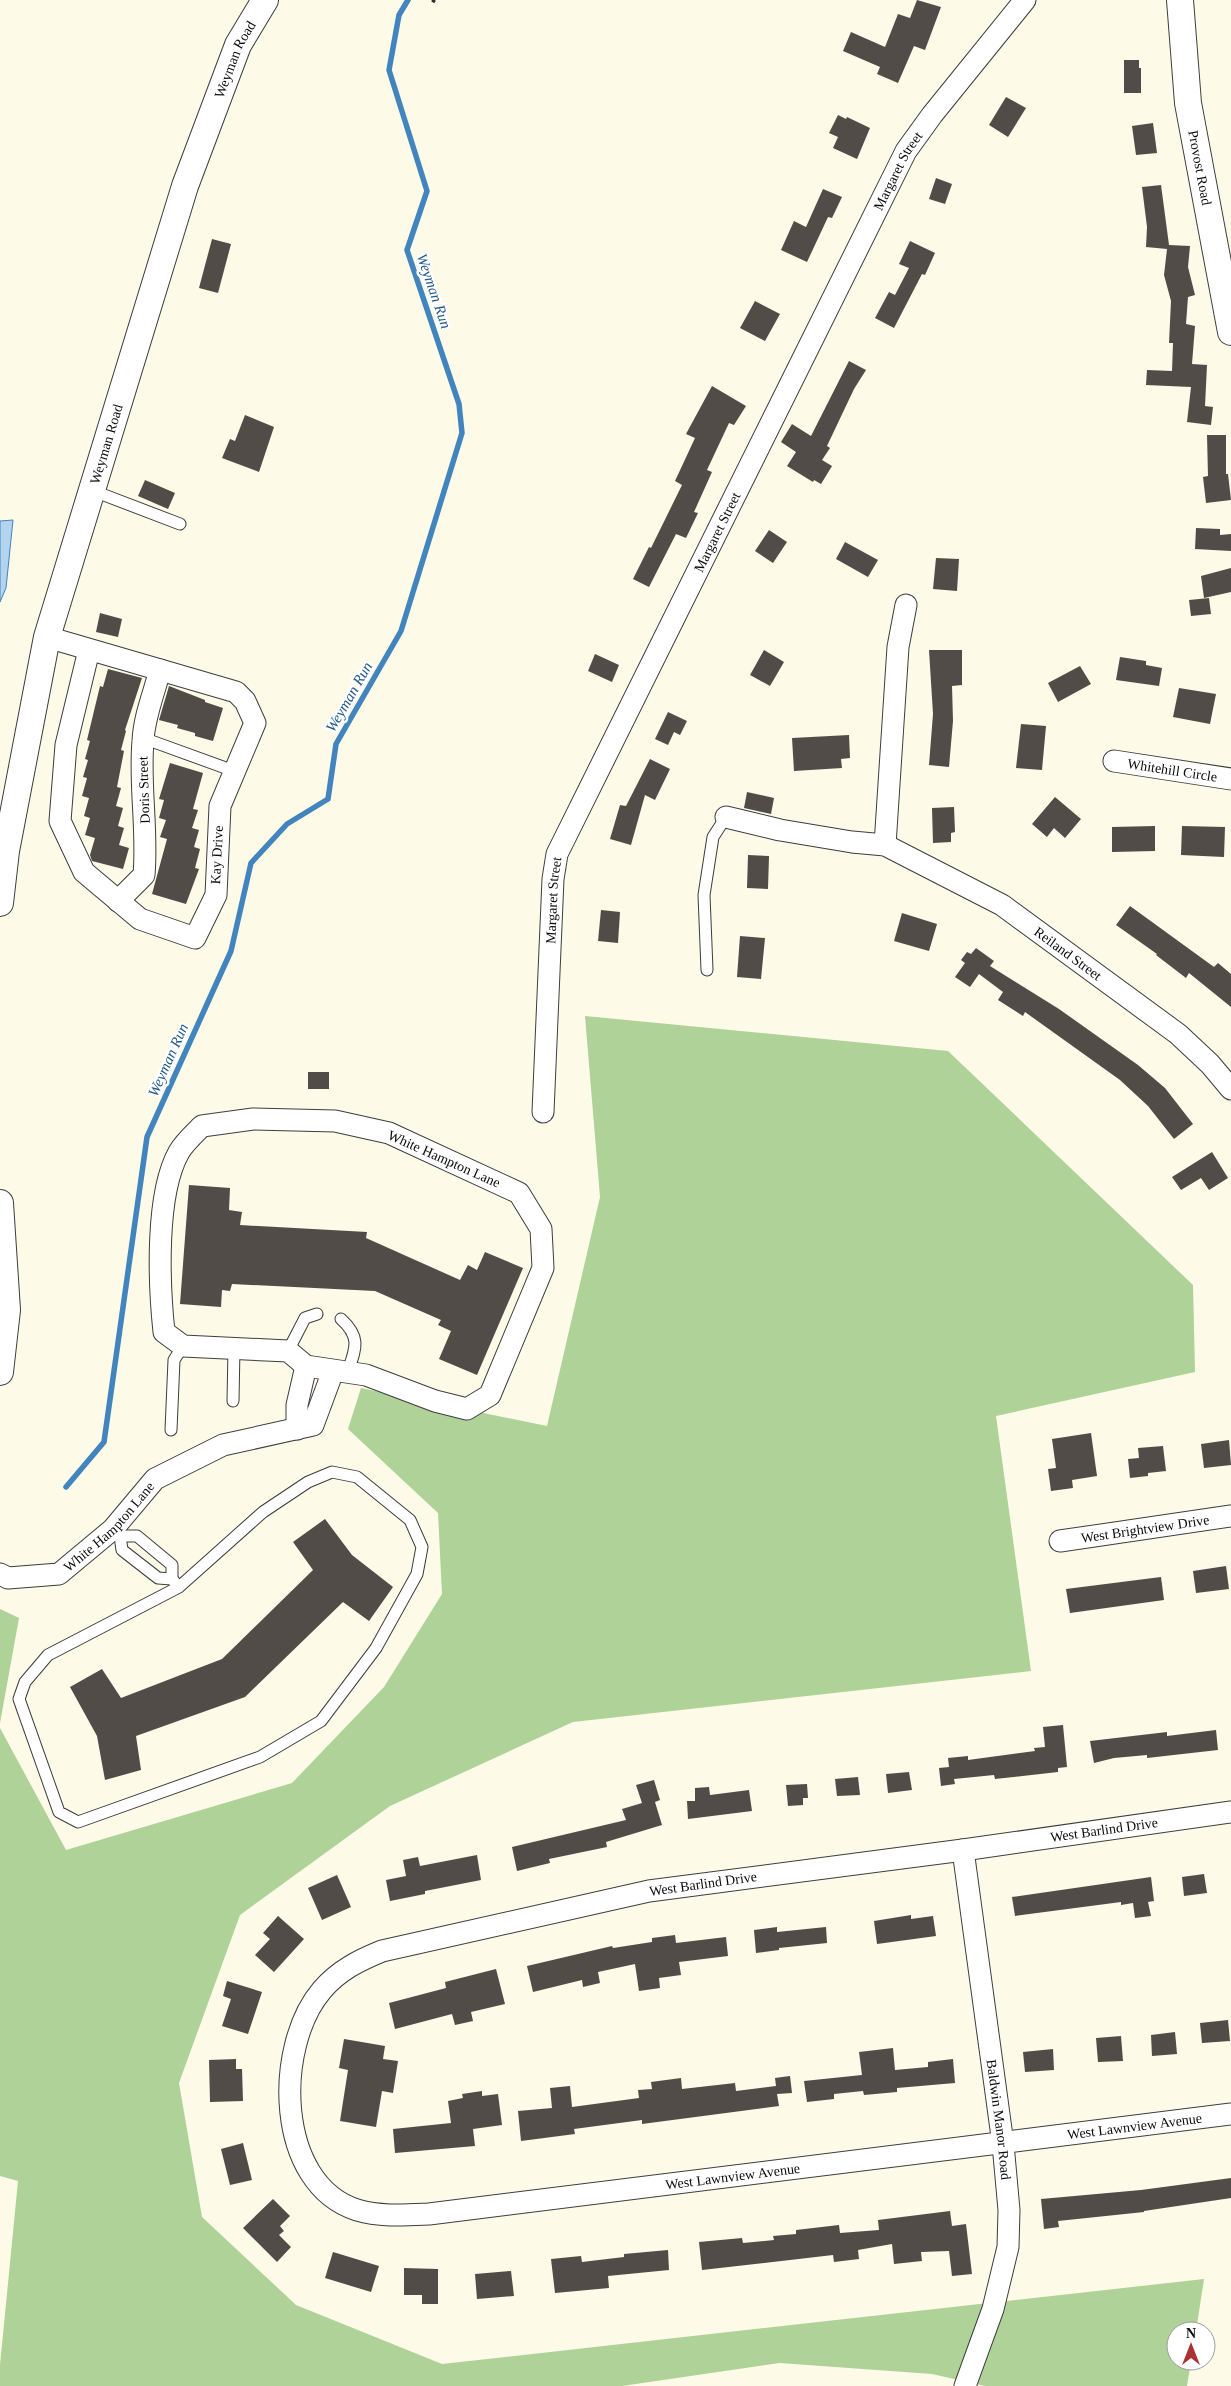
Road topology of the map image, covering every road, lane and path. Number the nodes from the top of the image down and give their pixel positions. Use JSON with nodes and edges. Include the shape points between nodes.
{"nodes":[{"id":1,"x":265,"y":0,"type":"edge"},
{"id":2,"x":1024,"y":0,"type":"edge"},
{"id":3,"x":1180,"y":0,"type":"edge"},
{"id":4,"x":1230,"y":325,"type":"edge"},
{"id":5,"x":91,"y":490,"type":"junction"},
{"id":6,"x":180,"y":524,"type":"dead end"},
{"id":7,"x":906,"y":605,"type":"dead end"},
{"id":8,"x":46,"y":637,"type":"junction"},
{"id":9,"x":89,"y":650,"type":"junction"},
{"id":10,"x":160,"y":670,"type":"junction"},
{"id":11,"x":143,"y":738,"type":"junction"},
{"id":12,"x":1114,"y":761,"type":"dead end"},
{"id":13,"x":234,"y":771,"type":"junction"},
{"id":14,"x":1231,"y":779,"type":"edge"},
{"id":15,"x":726,"y":817,"type":"joint"},
{"id":16,"x":885,"y":845,"type":"junction"},
{"id":17,"x":118,"y":900,"type":"junction"},
{"id":18,"x":0,"y":903,"type":"edge"},
{"id":19,"x":707,"y":970,"type":"dead end"},
{"id":20,"x":1231,"y":1089,"type":"edge"},
{"id":21,"x":543,"y":1112,"type":"dead end"},
{"id":22,"x":0,"y":1203,"type":"edge"},
{"id":23,"x":317,"y":1314,"type":"dead end"},
{"id":24,"x":341,"y":1319,"type":"dead end"},
{"id":25,"x":184,"y":1346,"type":"junction"},
{"id":26,"x":234,"y":1348,"type":"junction"},
{"id":27,"x":288,"y":1351,"type":"junction"},
{"id":28,"x":306,"y":1366,"type":"junction"},
{"id":29,"x":340,"y":1371,"type":"junction"},
{"id":30,"x":0,"y":1372,"type":"edge"},
{"id":31,"x":233,"y":1402,"type":"dead end"},
{"id":32,"x":298,"y":1429,"type":"junction"},
{"id":33,"x":171,"y":1430,"type":"dead end"},
{"id":34,"x":1231,"y":1516,"type":"edge"},
{"id":35,"x":117,"y":1533,"type":"junction"},
{"id":36,"x":1060,"y":1541,"type":"dead end"},
{"id":37,"x":0,"y":1574,"type":"edge"},
{"id":38,"x":175,"y":1583,"type":"junction"},
{"id":39,"x":1231,"y":1812,"type":"edge"},
{"id":40,"x":963,"y":1850,"type":"junction"},
{"id":41,"x":1231,"y":2114,"type":"edge"},
{"id":42,"x":291,"y":2115,"type":"joint"},
{"id":43,"x":1003,"y":2144,"type":"junction"},
{"id":44,"x":965,"y":2386,"type":"edge"}],
"edges":[{"from":1,"to":5,"type":"street","name":"Weyman Road","via":[[238,45],[185,186]]},
{"from":2,"to":21,"type":"street","name":"Margaret Street","via":[[906,151],[557,854],[553,879]]},
{"from":3,"to":4,"type":"street","name":"Provost Road","via":[[1188,103]]},
{"from":5,"to":6,"type":"lane"},
{"from":5,"to":8,"type":"street","name":"Weyman Road"},
{"from":7,"to":16,"type":"street","via":[[898,647]]},
{"from":8,"to":9,"type":"street","name":"Kay Drive"},
{"from":8,"to":18,"type":"street","name":"Weyman Road","via":[[6,851]]},
{"from":9,"to":10,"type":"street","name":"Kay Drive"},
{"from":9,"to":17,"type":"street","name":"Kay Drive","via":[[66,745],[60,821],[84,872]]},
{"from":10,"to":11,"type":"street","name":"Doris Street"},
{"from":10,"to":13,"type":"street","name":"Kay Drive","via":[[236,692],[245,702],[255,723]]},
{"from":11,"to":13,"type":"lane"},
{"from":11,"to":17,"type":"street","name":"Doris Street","via":[[147,847],[144,875]]},
{"from":12,"to":14,"type":"street","name":"Whitehill Circle"},
{"from":13,"to":17,"type":"street","name":"Kay Drive","via":[[220,806],[216,895],[195,938],[140,919]]},
{"from":15,"to":16,"type":"street","name":"Reiland Street","via":[[780,830]]},
{"from":15,"to":19,"type":"lane","via":[[713,837],[704,895]]},
{"from":16,"to":20,"type":"street","name":"Reiland Street","via":[[1002,905],[1178,1034]]},
{"from":22,"to":30,"type":"street","via":[[7,1310]]},
{"from":23,"to":27,"type":"lane","via":[[305,1318]]},
{"from":24,"to":29,"type":"lane","via":[[355,1337],[354,1352]]},
{"from":25,"to":26,"type":"street"},
{"from":25,"to":29,"type":"street","name":"White Hampton Lane","via":[[164,1332],[159,1287],[164,1192],[179,1152],[202,1126],[253,1119],[335,1121],[389,1133],[518,1193],[541,1228],[542,1268],[490,1395],[467,1409],[435,1402],[366,1375]]},
{"from":25,"to":33,"type":"lane","via":[[174,1360]]},
{"from":26,"to":27,"type":"street"},
{"from":26,"to":31,"type":"lane"},
{"from":27,"to":28,"type":"street","name":"White Hampton Lane"},
{"from":28,"to":29,"type":"street","name":"White Hampton Lane"},
{"from":28,"to":32,"type":"street","via":[[296,1404]]},
{"from":29,"to":32,"type":"street","name":"White Hampton Lane","via":[[313,1426]]},
{"from":32,"to":35,"type":"street","name":"White Hampton Lane","via":[[223,1445],[155,1479]]},
{"from":34,"to":36,"type":"street","name":"West Brightview Drive"},
{"from":35,"to":37,"type":"street","name":"White Hampton Lane","via":[[59,1574],[8,1578]]},
{"from":35,"to":38,"type":"lane","via":[[122,1550],[158,1578]]},
{"from":35,"to":38,"type":"lane","via":[[136,1536],[172,1565]]},
{"from":38,"to":38,"type":"lane","via":[[48,1655],[25,1682],[19,1699],[59,1812],[78,1822],[260,1757],[321,1721],[376,1648],[417,1574],[422,1547],[410,1520],[357,1477],[332,1472],[308,1482],[263,1512]]},
{"from":39,"to":40,"type":"street","name":"West Barlind Drive"},
{"from":40,"to":42,"type":"street","name":"West Barlind Drive","via":[[649,1891],[382,1951],[352,1964],[322,1989],[303,2020],[292,2058]]},
{"from":40,"to":43,"type":"street","name":"Baldwin Manor Road"},
{"from":41,"to":43,"type":"street","name":"West Lawnview Avenue"},
{"from":42,"to":43,"type":"street","name":"West Lawnview Avenue","via":[[300,2151],[312,2177],[332,2196],[357,2210],[390,2215],[429,2214]]},
{"from":43,"to":44,"type":"street","name":"Baldwin Manor Road","via":[[1009,2210],[1008,2247],[993,2309]]}]}
